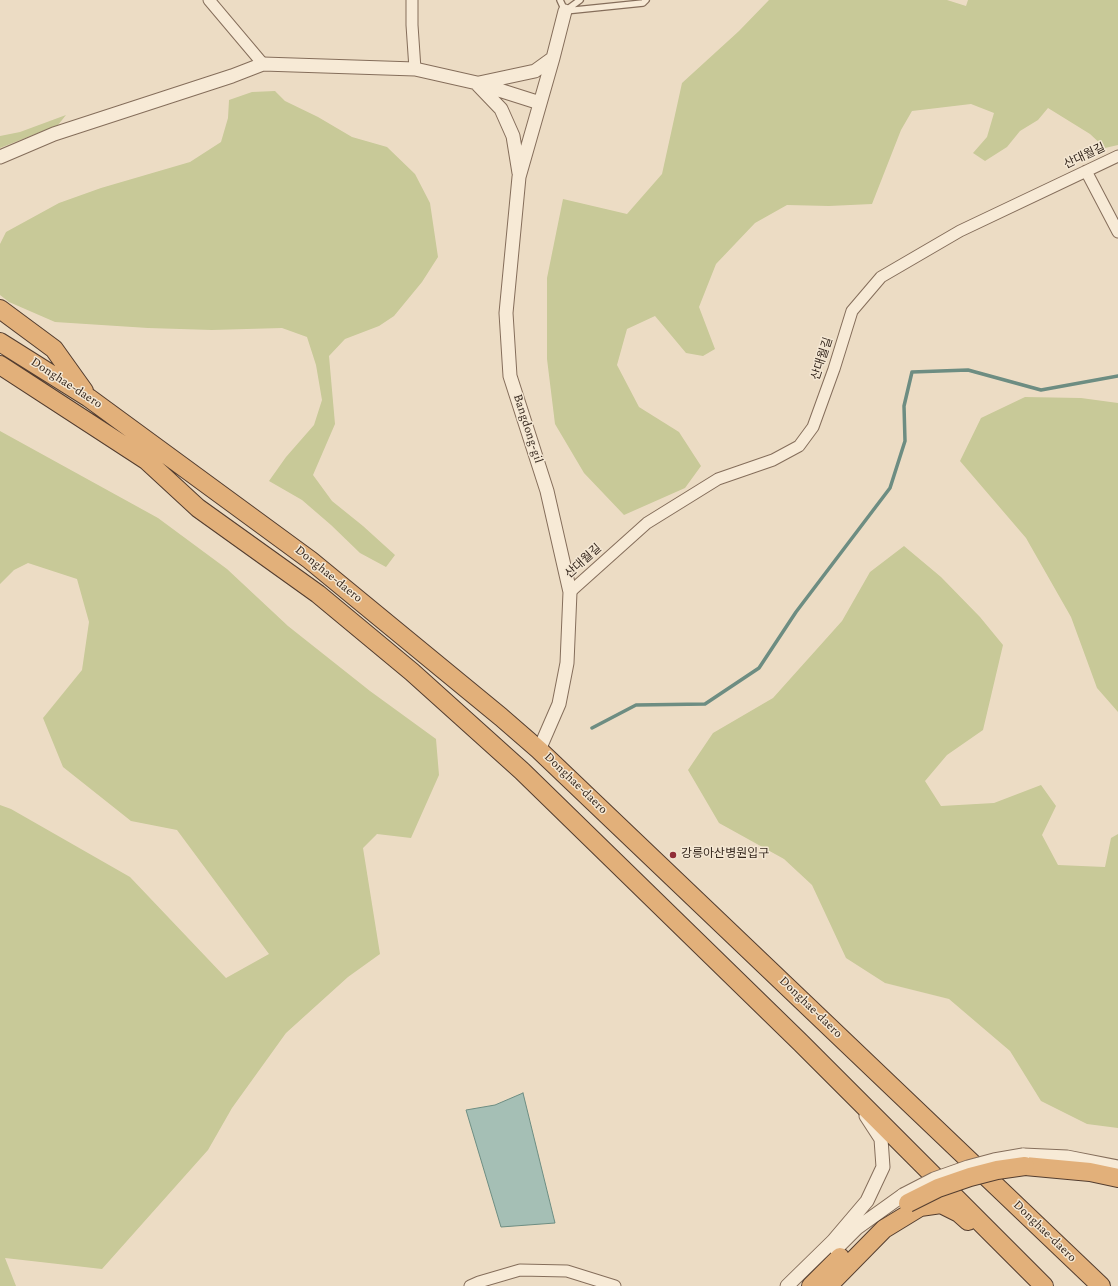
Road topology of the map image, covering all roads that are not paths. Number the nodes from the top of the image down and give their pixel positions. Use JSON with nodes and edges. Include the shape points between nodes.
{"nodes":[{"id":1,"x":209,"y":0,"type":"edge"},
{"id":2,"x":412,"y":0,"type":"edge"},
{"id":3,"x":580,"y":0,"type":"edge"},
{"id":4,"x":646,"y":0,"type":"edge"},
{"id":5,"x":562,"y":6,"type":"edge"},
{"id":6,"x":553,"y":58,"type":"junction"},
{"id":7,"x":263,"y":64,"type":"junction"},
{"id":8,"x":415,"y":70,"type":"junction"},
{"id":9,"x":477,"y":83,"type":"junction"},
{"id":10,"x":540,"y":103,"type":"junction"},
{"id":11,"x":1118,"y":156,"type":"edge"},
{"id":12,"x":0,"y":157,"type":"edge"},
{"id":13,"x":1086,"y":171,"type":"junction"},
{"id":14,"x":519,"y":177,"type":"junction"},
{"id":15,"x":1118,"y":232,"type":"edge"},
{"id":16,"x":0,"y":310,"type":"edge"},
{"id":17,"x":0,"y":342,"type":"edge"},
{"id":18,"x":0,"y":365,"type":"edge"},
{"id":19,"x":0,"y":380,"type":"edge"},
{"id":20,"x":89,"y":398,"type":"junction"},
{"id":21,"x":198,"y":508,"type":"junction"},
{"id":22,"x":570,"y":592,"type":"junction"},
{"id":23,"x":539,"y":750,"type":"junction"},
{"id":24,"x":522,"y":771,"type":"junction"},
{"id":25,"x":801,"y":1043,"type":"junction"},
{"id":26,"x":1024,"y":1161,"type":"junction"},
{"id":27,"x":1118,"y":1167,"type":"edge"},
{"id":28,"x":1118,"y":1178,"type":"edge"},
{"id":29,"x":906,"y":1199,"type":"junction"},
{"id":30,"x":470,"y":1286,"type":"edge"},
{"id":31,"x":615,"y":1286,"type":"edge"},
{"id":32,"x":787,"y":1286,"type":"edge"},
{"id":33,"x":800,"y":1286,"type":"edge"},
{"id":34,"x":811,"y":1286,"type":"edge"},
{"id":35,"x":828,"y":1286,"type":"edge"},
{"id":36,"x":1040,"y":1286,"type":"edge"},
{"id":37,"x":1044,"y":1286,"type":"edge"},
{"id":38,"x":1101,"y":1286,"type":"edge"}],
"edges":[{"from":1,"to":7,"type":"street"},
{"from":2,"to":8,"type":"street"},
{"from":3,"to":5,"type":"lane"},
{"from":4,"to":5,"type":"lane","via":[[643,3]]},
{"from":5,"to":6,"type":"street","name":"Bangdong-gil"},
{"from":6,"to":9,"type":"street","via":[[535,71]]},
{"from":6,"to":10,"type":"street","name":"Bangdong-gil"},
{"from":7,"to":8,"type":"street"},
{"from":7,"to":12,"type":"street","via":[[54,134]]},
{"from":8,"to":9,"type":"street"},
{"from":9,"to":10,"type":"street"},
{"from":9,"to":14,"type":"street","via":[[501,109],[513,136]]},
{"from":10,"to":14,"type":"street","name":"Bangdong-gil"},
{"from":11,"to":13,"type":"street","name":"산대월길"},
{"from":13,"to":15,"type":"street"},
{"from":13,"to":22,"type":"street","name":"산대월길","via":[[960,231],[881,277],[852,311],[813,427],[799,446],[773,460],[718,479],[647,523]]},
{"from":14,"to":22,"type":"street","name":"Bangdong-gil","via":[[506,313],[510,376],[547,491]]},
{"from":16,"to":20,"type":"highway","via":[[54,349]]},
{"from":17,"to":20,"type":"highway","name":"Donghae-daero"},
{"from":18,"to":21,"type":"highway","name":"Donghae-daero","via":[[146,460]]},
{"from":19,"to":21,"type":"highway","via":[[106,444]]},
{"from":20,"to":23,"type":"highway","name":"Donghae-daero","via":[[310,560]]},
{"from":21,"to":24,"type":"highway","name":"Donghae-daero","via":[[318,594],[412,672]]},
{"from":22,"to":23,"type":"street","name":"Bangdong-gil","via":[[567,663],[559,704]]},
{"from":23,"to":24,"type":"highway"},
{"from":23,"to":38,"type":"highway","name":"Donghae-daero"},
{"from":24,"to":25,"type":"highway","name":"Donghae-daero"},
{"from":25,"to":32,"type":"street","via":[[865,1114],[881,1139],[883,1168],[867,1201]]},
{"from":25,"to":37,"type":"highway","name":"Donghae-daero"},
{"from":26,"to":27,"type":"street","via":[[1067,1157]]},
{"from":26,"to":28,"type":"highway"},
{"from":26,"to":29,"type":"highway","bridge":true},
{"from":29,"to":33,"type":"street","via":[[857,1228]]},
{"from":29,"to":34,"type":"highway"},
{"from":30,"to":31,"type":"street","via":[[520,1270],[567,1271]]},
{"from":35,"to":36,"type":"highway","via":[[884,1229],[920,1207],[941,1204],[959,1212]]}]}
